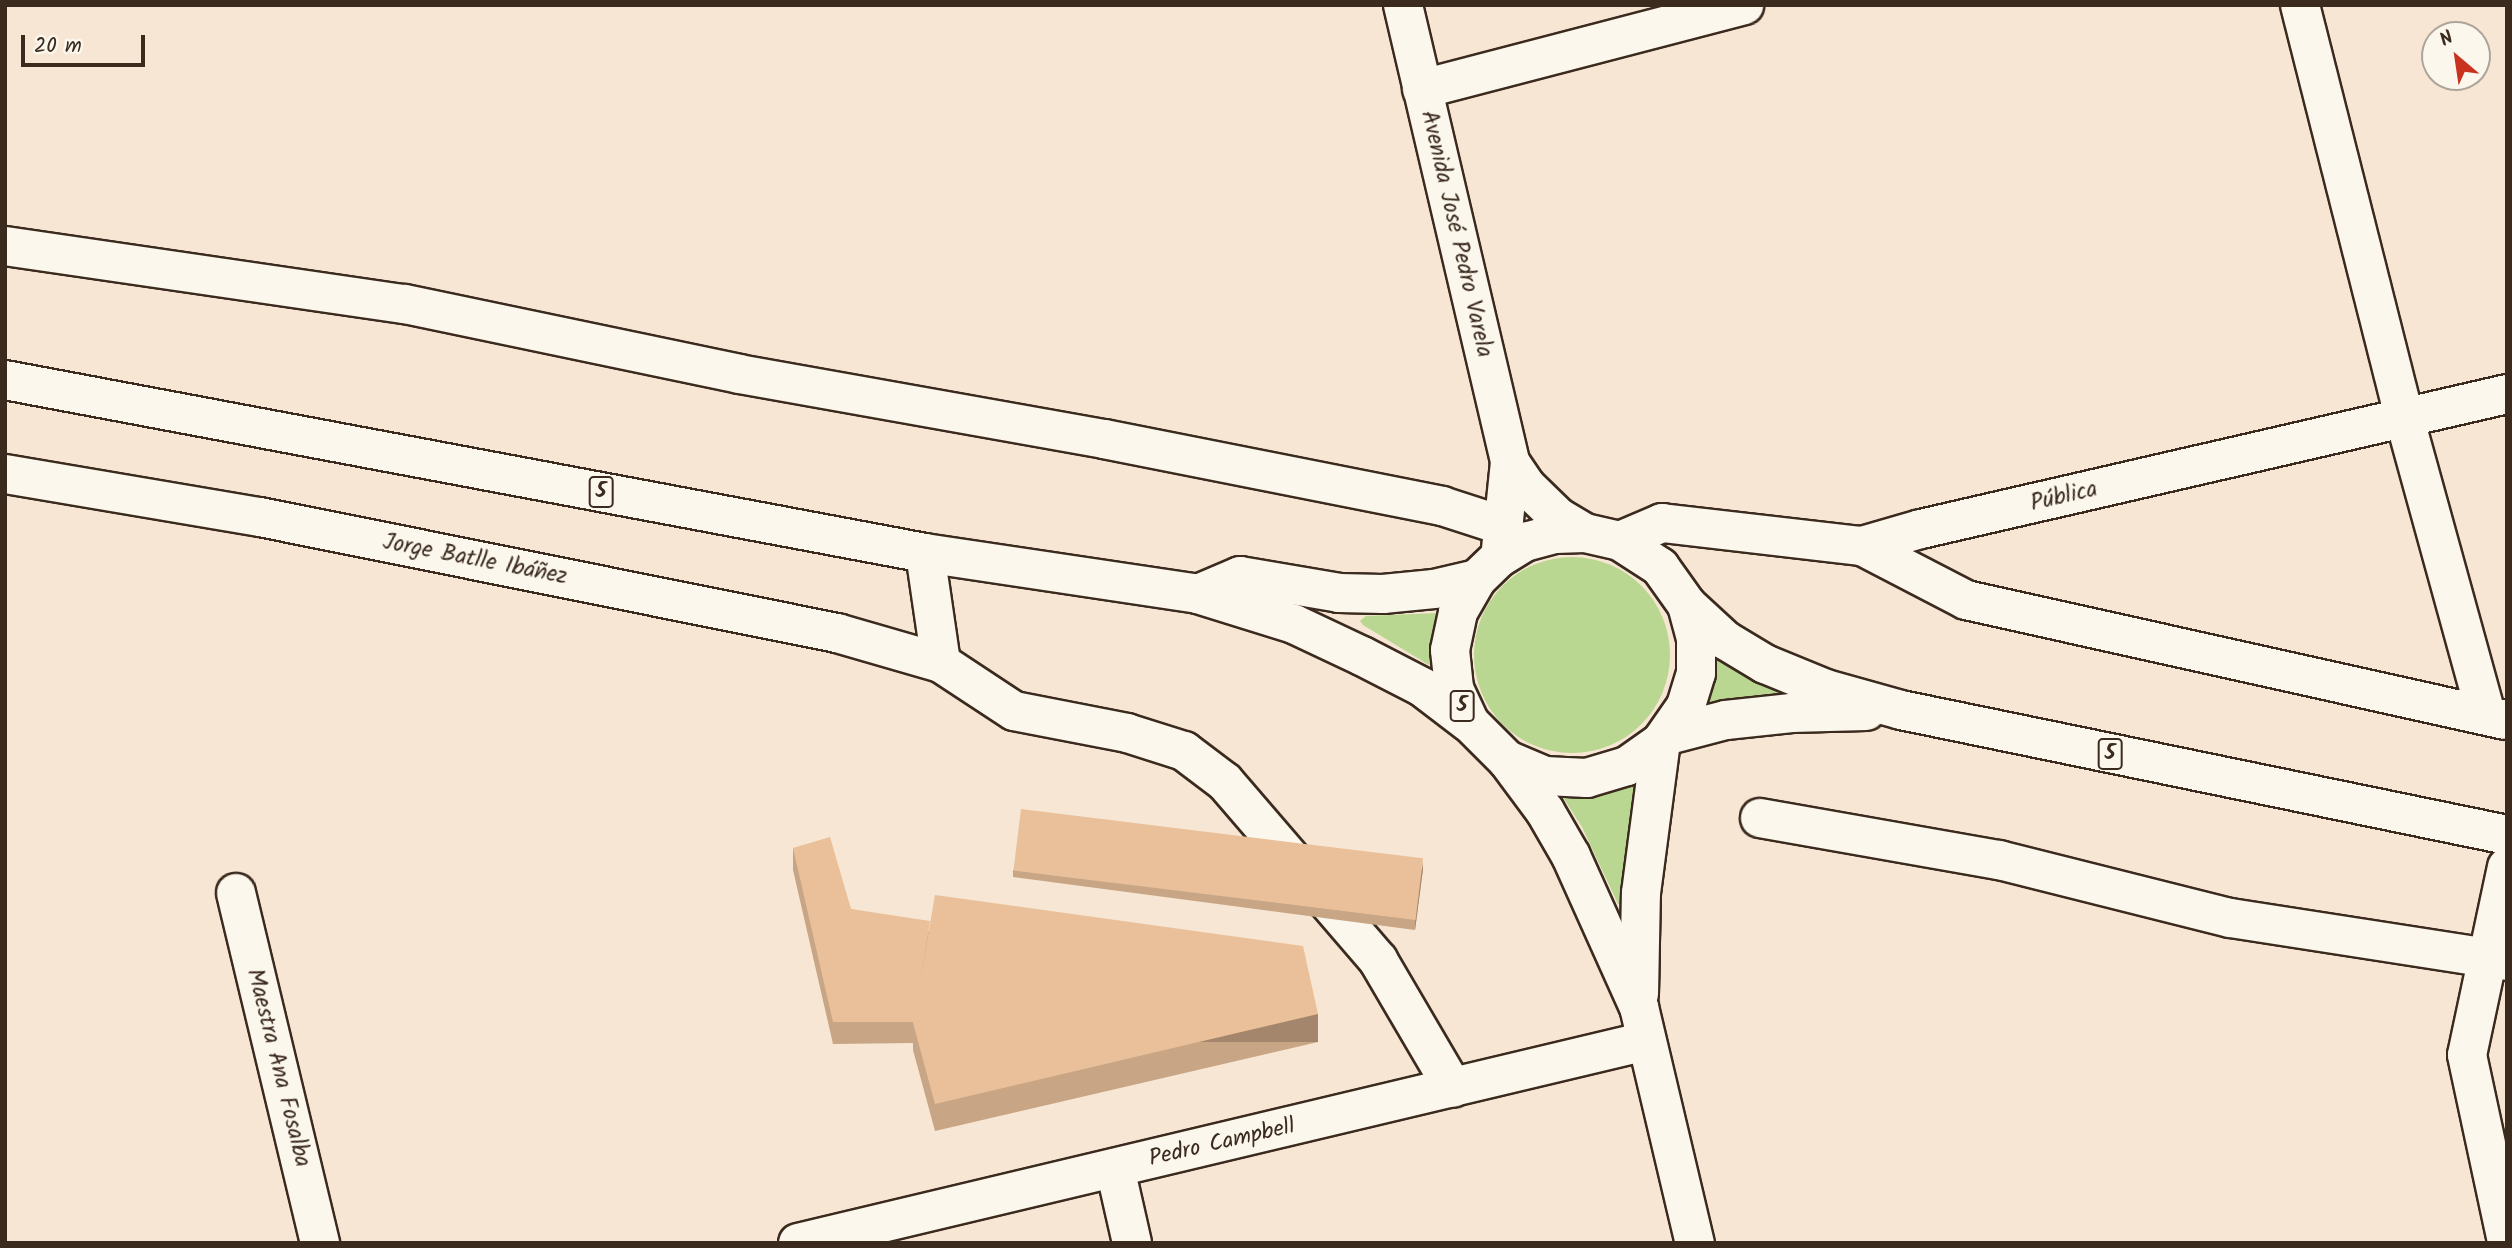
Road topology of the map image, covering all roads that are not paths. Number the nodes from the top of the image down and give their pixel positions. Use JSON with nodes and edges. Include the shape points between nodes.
{"nodes":[{"id":1,"x":1404,"y":5,"type":"edge"},
{"id":2,"x":1744,"y":5,"type":"edge"},
{"id":3,"x":2300,"y":5,"type":"edge"},
{"id":4,"x":1422,"y":89,"type":"junction"},
{"id":5,"x":5,"y":246,"type":"edge"},
{"id":6,"x":5,"y":380,"type":"edge"},
{"id":7,"x":2507,"y":394,"type":"edge"},
{"id":8,"x":2405,"y":420,"type":"junction"},
{"id":9,"x":1510,"y":461,"type":"junction"},
{"id":10,"x":5,"y":474,"type":"edge"},
{"id":11,"x":1602,"y":537,"type":"junction"},
{"id":12,"x":1861,"y":547,"type":"junction"},
{"id":13,"x":925,"y":553,"type":"junction"},
{"id":14,"x":1494,"y":554,"type":"junction"},
{"id":15,"x":1198,"y":594,"type":"junction"},
{"id":16,"x":1687,"y":605,"type":"junction"},
{"id":17,"x":941,"y":663,"type":"junction"},
{"id":18,"x":1901,"y":710,"type":"junction"},
{"id":19,"x":2496,"y":718,"type":"edge"},
{"id":20,"x":1470,"y":723,"type":"junction"},
{"id":21,"x":1664,"y":739,"type":"junction"},
{"id":22,"x":1507,"y":760,"type":"junction"},
{"id":23,"x":1760,"y":818,"type":"dead end"},
{"id":24,"x":2507,"y":835,"type":"edge"},
{"id":25,"x":2507,"y":867,"type":"edge"},
{"id":26,"x":236,"y":893,"type":"dead end"},
{"id":27,"x":2496,"y":959,"type":"edge"},
{"id":28,"x":1642,"y":1024,"type":"junction"},
{"id":29,"x":1453,"y":1088,"type":"junction"},
{"id":30,"x":1115,"y":1168,"type":"junction"},
{"id":31,"x":2507,"y":1241,"type":"edge"},
{"id":32,"x":320,"y":1243,"type":"edge"},
{"id":33,"x":798,"y":1243,"type":"edge"},
{"id":34,"x":1132,"y":1243,"type":"edge"},
{"id":35,"x":1695,"y":1243,"type":"edge"}],
"edges":[{"from":1,"to":4,"type":"main road","name":"Avenida José Pedro Varela"},
{"from":2,"to":4,"type":"main road"},
{"from":3,"to":8,"type":"main road"},
{"from":4,"to":9,"type":"main road","name":"Avenida José Pedro Varela"},
{"from":5,"to":14,"type":"main road","via":[[405,304],[739,374],[1429,503]]},
{"from":6,"to":13,"type":"main road","number":"5"},
{"from":7,"to":8,"type":"main road","name":"Pública"},
{"from":8,"to":12,"type":"main road","name":"Pública","via":[[1921,529]]},
{"from":8,"to":19,"type":"main road"},
{"from":9,"to":11,"type":"main road","via":[[1527,487],[1558,517]]},
{"from":9,"to":14,"type":"main road"},
{"from":10,"to":17,"type":"main road","name":"Jorge Batlle Ibáñez","via":[[260,517],[824,630]]},
{"from":11,"to":12,"type":"main road","name":"Pública","via":[[1662,523]]},
{"from":11,"to":14,"type":"main road","via":[[1555,534]]},
{"from":11,"to":16,"type":"main road","number":"5","via":[[1660,567]]},
{"from":12,"to":19,"type":"main road","via":[[1966,600]]},
{"from":13,"to":15,"type":"main road","number":"5"},
{"from":13,"to":17,"type":"main road"},
{"from":14,"to":15,"type":"main road","via":[[1434,589],[1339,593],[1240,576]]},
{"from":14,"to":20,"type":"main road","number":"5","via":[[1458,612],[1450,650],[1454,688]]},
{"from":15,"to":20,"type":"main road","number":"5","via":[[1294,625],[1362,656],[1422,687]]},
{"from":16,"to":18,"type":"main road","number":"5","via":[[1725,640],[1765,664],[1826,689]]},
{"from":16,"to":21,"type":"main road","number":"5","via":[[1696,638],[1696,673],[1686,706]]},
{"from":17,"to":29,"type":"main road","name":"Jorge Batlle Ibáñez","via":[[1014,711],[1127,733],[1184,751],[1224,782],[1378,960]]},
{"from":18,"to":21,"type":"main road","number":"5","via":[[1726,720]]},
{"from":18,"to":24,"type":"main road","number":"5"},
{"from":20,"to":22,"type":"main road","number":"5"},
{"from":21,"to":22,"type":"main road","number":"5","via":[[1627,766],[1587,779],[1545,776]]},
{"from":21,"to":28,"type":"main road","via":[[1641,893]]},
{"from":22,"to":28,"type":"main road","via":[[1571,856]]},
{"from":23,"to":27,"type":"main road","via":[[1999,860],[2230,918]]},
{"from":25,"to":27,"type":"main road"},
{"from":26,"to":32,"type":"main road","name":"Maestra Ana Fosalba"},
{"from":27,"to":31,"type":"main road","via":[[2468,1055]]},
{"from":28,"to":29,"type":"main road","name":"Pedro Campbell"},
{"from":28,"to":35,"type":"main road"},
{"from":29,"to":30,"type":"main road","name":"Pedro Campbell"},
{"from":30,"to":33,"type":"main road","name":"Pedro Campbell"},
{"from":30,"to":34,"type":"main road"}]}
